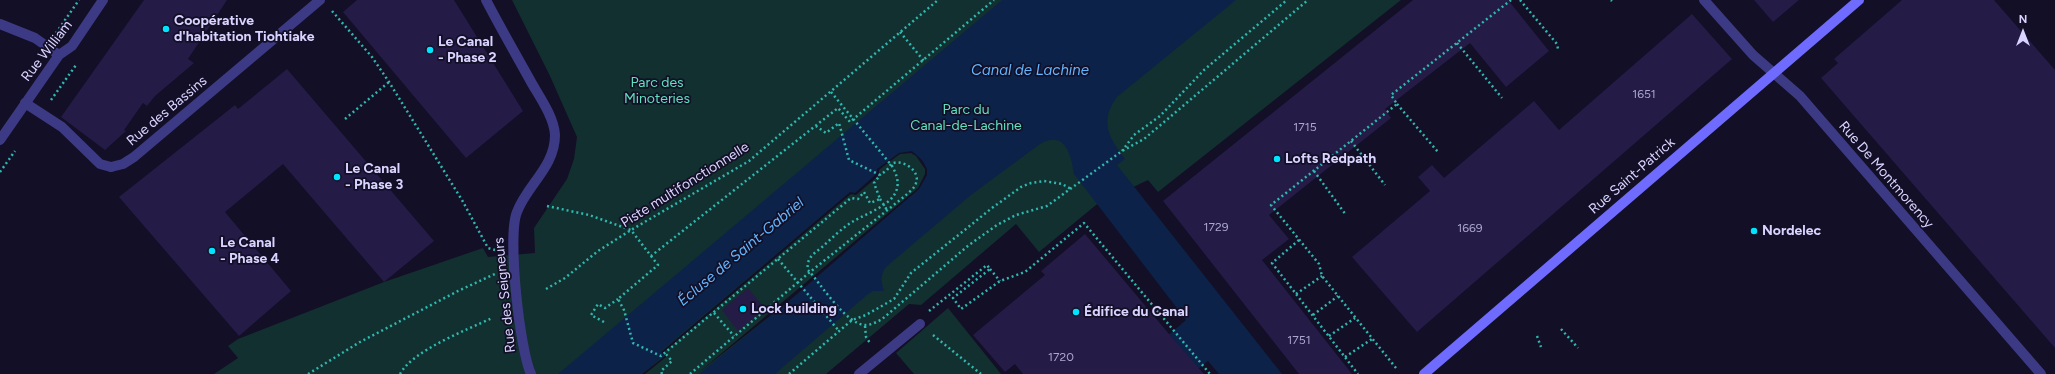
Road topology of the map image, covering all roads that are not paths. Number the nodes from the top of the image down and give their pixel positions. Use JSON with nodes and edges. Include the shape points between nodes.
{"nodes":[{"id":1,"x":103,"y":0,"type":"edge"},
{"id":2,"x":320,"y":0,"type":"edge"},
{"id":3,"x":486,"y":0,"type":"edge"},
{"id":4,"x":1704,"y":0,"type":"edge"},
{"id":5,"x":1859,"y":0,"type":"edge"},
{"id":6,"x":0,"y":24,"type":"edge"},
{"id":7,"x":59,"y":55,"type":"junction"},
{"id":8,"x":1773,"y":73,"type":"junction"},
{"id":9,"x":25,"y":103,"type":"junction"},
{"id":10,"x":0,"y":140,"type":"edge"},
{"id":11,"x":920,"y":324,"type":"road end"},
{"id":12,"x":532,"y":374,"type":"edge"},
{"id":13,"x":859,"y":374,"type":"edge"},
{"id":14,"x":1424,"y":374,"type":"edge"},
{"id":15,"x":2041,"y":374,"type":"edge"}],
"edges":[{"from":1,"to":7,"type":"street","name":"Rue William","via":[[72,46]]},
{"from":2,"to":9,"type":"street","name":"Rue des Bassins","via":[[123,164],[111,167],[100,164],[62,127]]},
{"from":3,"to":12,"type":"street","name":"Rue des Seigneurs","via":[[554,128],[552,153],[520,206],[513,228],[524,352]]},
{"from":4,"to":8,"type":"street","name":"Rue De Montmorency","via":[[1753,55]]},
{"from":5,"to":8,"type":"main road","name":"Rue Saint-Patrick"},
{"from":6,"to":7,"type":"street","via":[[35,38]]},
{"from":7,"to":9,"type":"street","name":"Rue William"},
{"from":8,"to":14,"type":"main road","name":"Rue Saint-Patrick"},
{"from":8,"to":15,"type":"street","name":"Rue De Montmorency","via":[[1800,96]]},
{"from":9,"to":10,"type":"street","name":"Rue William"},
{"from":11,"to":13,"type":"street"}]}
